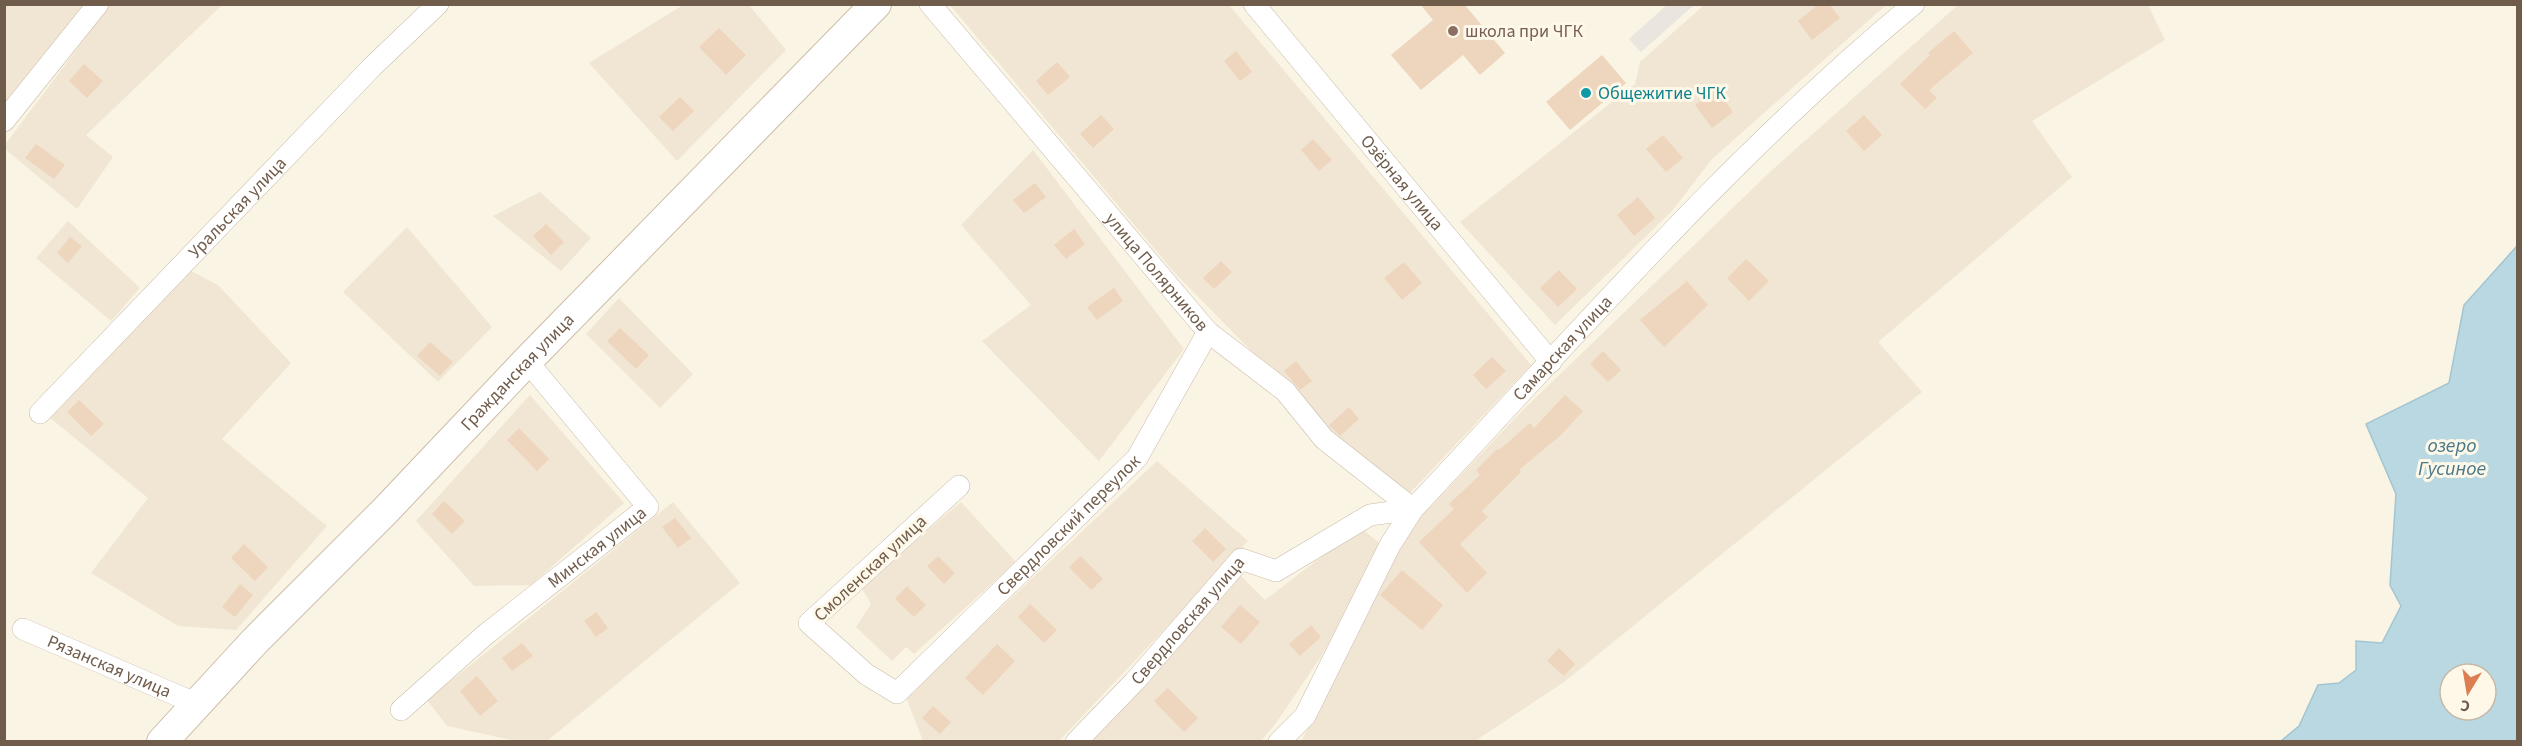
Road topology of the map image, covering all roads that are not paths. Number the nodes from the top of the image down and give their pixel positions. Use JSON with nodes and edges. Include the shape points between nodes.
{"nodes":[{"id":1,"x":98,"y":4,"type":"edge"},
{"id":2,"x":438,"y":4,"type":"edge"},
{"id":3,"x":876,"y":4,"type":"edge"},
{"id":4,"x":930,"y":4,"type":"edge"},
{"id":5,"x":1254,"y":4,"type":"edge"},
{"id":6,"x":1914,"y":4,"type":"edge"},
{"id":7,"x":4,"y":122,"type":"edge"},
{"id":8,"x":1208,"y":332,"type":"junction"},
{"id":9,"x":527,"y":361,"type":"junction"},
{"id":10,"x":1551,"y":362,"type":"junction"},
{"id":11,"x":40,"y":413,"type":"dead end"},
{"id":12,"x":959,"y":486,"type":"dead end"},
{"id":13,"x":1413,"y":509,"type":"junction"},
{"id":14,"x":23,"y":629,"type":"dead end"},
{"id":15,"x":897,"y":693,"type":"joint"},
{"id":16,"x":197,"y":704,"type":"junction"},
{"id":17,"x":401,"y":710,"type":"dead end"},
{"id":18,"x":162,"y":741,"type":"edge"},
{"id":19,"x":1076,"y":741,"type":"edge"},
{"id":20,"x":1279,"y":741,"type":"edge"}],
"edges":[{"from":1,"to":7,"type":"street"},
{"from":2,"to":11,"type":"street","name":"Уральская улица","via":[[373,66]]},
{"from":3,"to":9,"type":"street","name":"Гражданская улица"},
{"from":4,"to":8,"type":"street","name":"улица Полярников"},
{"from":5,"to":10,"type":"street","name":"Озёрная улица"},
{"from":6,"to":10,"type":"street","name":"Самарская улица","via":[[1865,44],[1720,182]]},
{"from":8,"to":13,"type":"street","name":"улица Полярников","via":[[1285,391],[1324,439]]},
{"from":8,"to":15,"type":"street","name":"Свердловский переулок","via":[[1137,458]]},
{"from":9,"to":16,"type":"street","name":"Гражданская улица"},
{"from":9,"to":17,"type":"street","name":"Минская улица","via":[[648,507],[485,635]]},
{"from":10,"to":13,"type":"street","name":"Самарская улица"},
{"from":12,"to":15,"type":"street","name":"Смоленская улица","via":[[809,623],[866,674]]},
{"from":13,"to":19,"type":"street","name":"Свердловская улица","via":[[1370,515],[1276,571],[1241,559],[1135,681]]},
{"from":13,"to":20,"type":"street","name":"Самарская улица","via":[[1390,544],[1305,716]]},
{"from":14,"to":16,"type":"street","name":"Рязанская улица"},
{"from":16,"to":18,"type":"street","name":"Гражданская улица"}]}
